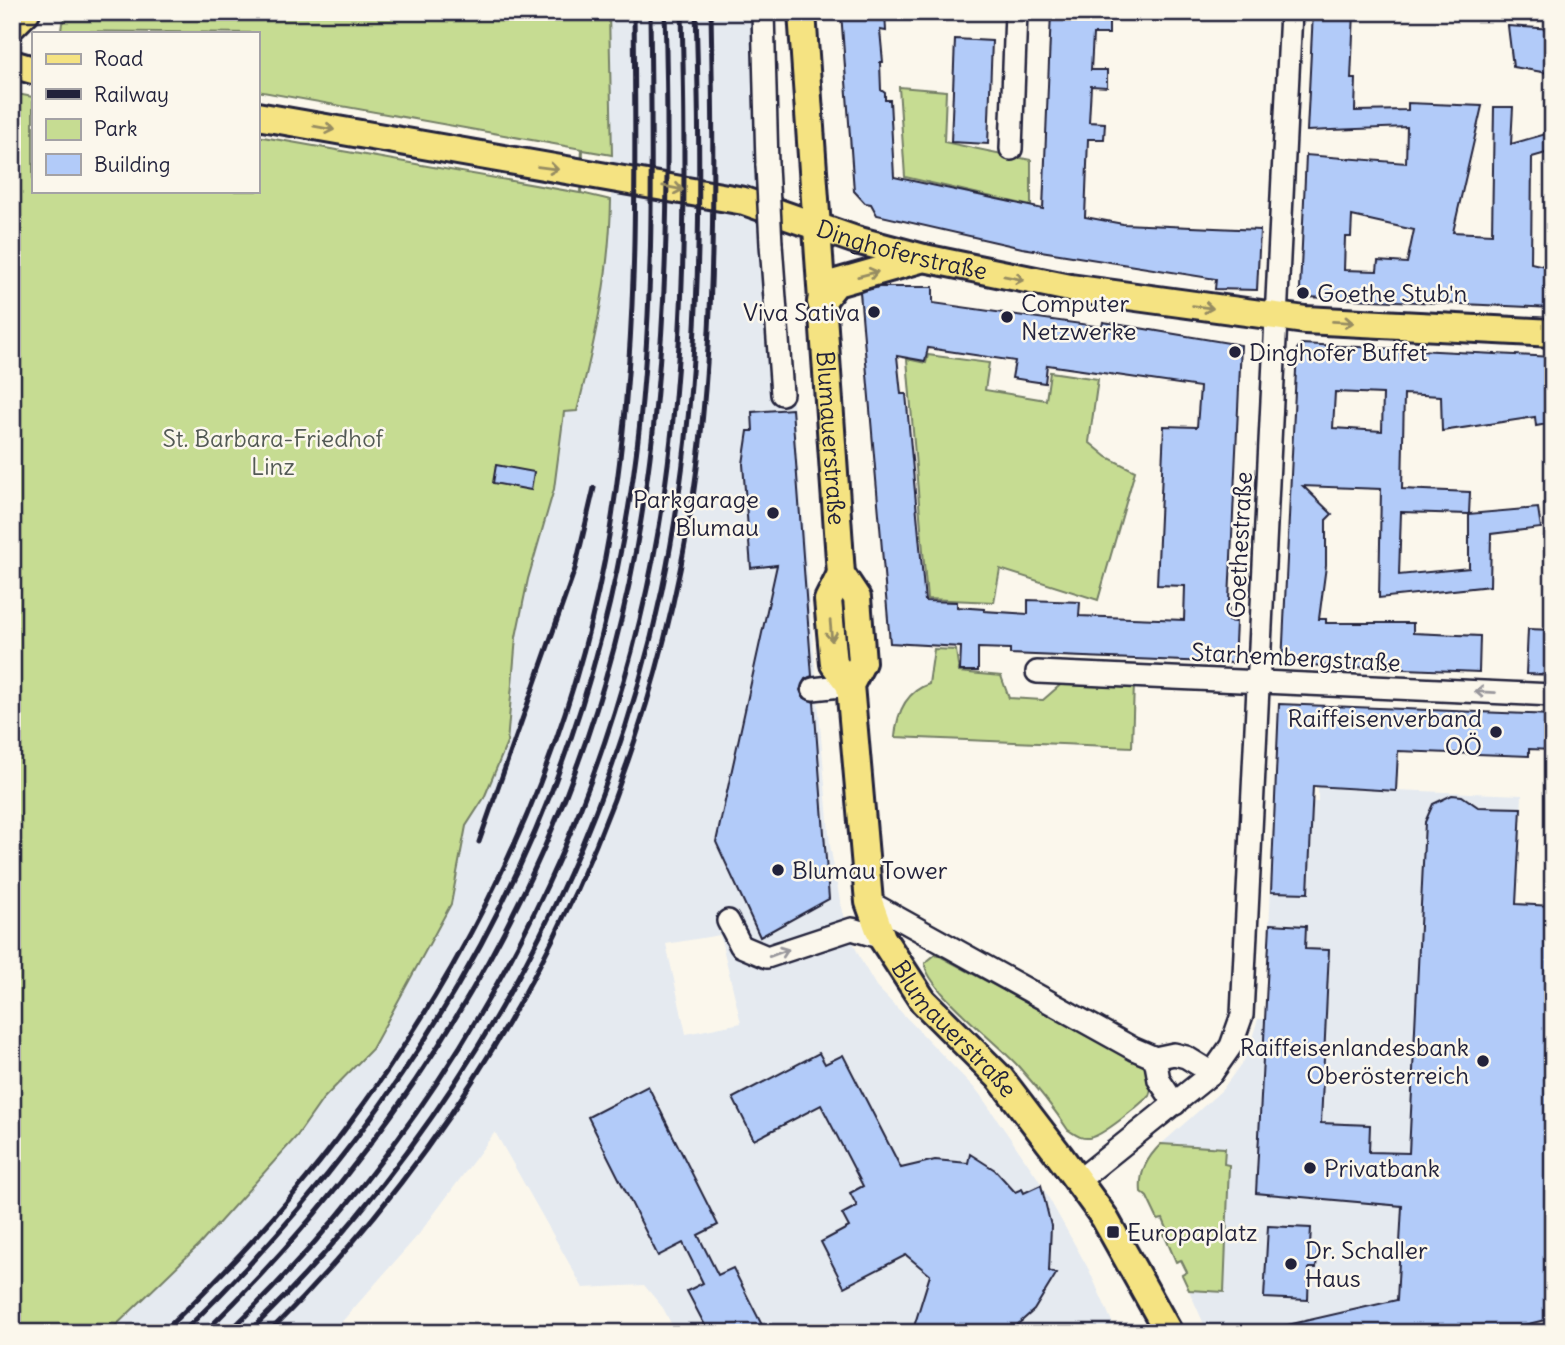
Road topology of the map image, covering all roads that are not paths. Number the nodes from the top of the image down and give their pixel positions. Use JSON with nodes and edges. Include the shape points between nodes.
{"nodes":[{"id":1,"x":26,"y":12,"type":"edge"},
{"id":2,"x":763,"y":12,"type":"edge"},
{"id":3,"x":802,"y":12,"type":"edge"},
{"id":4,"x":1016,"y":12,"type":"edge"},
{"id":5,"x":1292,"y":12,"type":"edge"},
{"id":6,"x":12,"y":26,"type":"edge"},
{"id":7,"x":12,"y":64,"type":"edge"},
{"id":8,"x":32,"y":70,"type":"edge"},
{"id":9,"x":259,"y":116,"type":"edge"},
{"id":10,"x":1011,"y":149,"type":"dead end"},
{"id":11,"x":817,"y":226,"type":"junction"},
{"id":12,"x":924,"y":258,"type":"junction"},
{"id":13,"x":821,"y":302,"type":"junction"},
{"id":14,"x":1276,"y":316,"type":"junction"},
{"id":15,"x":1553,"y":333,"type":"edge"},
{"id":16,"x":782,"y":394,"type":"dead end"},
{"id":17,"x":1037,"y":672,"type":"dead end"},
{"id":18,"x":1259,"y":682,"type":"junction"},
{"id":19,"x":850,"y":685,"type":"junction"},
{"id":20,"x":813,"y":689,"type":"dead end"},
{"id":21,"x":1553,"y":695,"type":"edge"},
{"id":22,"x":869,"y":902,"type":"junction"},
{"id":23,"x":728,"y":921,"type":"dead end"},
{"id":24,"x":882,"y":938,"type":"junction"},
{"id":25,"x":1164,"y":1056,"type":"junction"},
{"id":26,"x":1212,"y":1073,"type":"junction"},
{"id":27,"x":1175,"y":1104,"type":"junction"},
{"id":28,"x":1078,"y":1181,"type":"junction"},
{"id":29,"x":1169,"y":1333,"type":"edge"}],
"edges":[{"from":1,"to":6,"type":"main road"},
{"from":2,"to":16,"type":"street","bridge":true,"via":[[767,165]]},
{"from":3,"to":11,"type":"main road","name":"Blumauerstraße"},
{"from":4,"to":10,"type":"street"},
{"from":5,"to":14,"type":"street","name":"Goethestraße"},
{"from":7,"to":8,"type":"main road"},
{"from":9,"to":11,"type":"main road","name":"Dinghoferstraße","one_way":true,"via":[[744,201]]},
{"from":11,"to":12,"type":"main road","name":"Dinghoferstraße"},
{"from":11,"to":13,"type":"main road","name":"Blumauerstraße"},
{"from":13,"to":12,"type":"main road","one_way":true,"via":[[836,284]]},
{"from":12,"to":14,"type":"main road","name":"Dinghoferstraße","one_way":true,"via":[[1070,288]]},
{"from":13,"to":19,"type":"main road","name":"Blumauerstraße","via":[[841,574],[828,600],[834,664]]},
{"from":14,"to":15,"type":"main road","name":"Dinghoferstraße","one_way":true},
{"from":14,"to":18,"type":"street","name":"Goethestraße"},
{"from":17,"to":18,"type":"street","name":"Starhembergstraße"},
{"from":21,"to":18,"type":"street","name":"Starhembergstraße","one_way":true},
{"from":18,"to":26,"type":"street","name":"Goethestraße","via":[[1244,999],[1231,1046]]},
{"from":19,"to":20,"type":"street"},
{"from":19,"to":22,"type":"main road","name":"Blumauerstraße"},
{"from":22,"to":24,"type":"main road","name":"Blumauerstraße"},
{"from":22,"to":25,"type":"street"},
{"from":23,"to":24,"type":"street","one_way":true,"via":[[741,946],[767,957],[852,929]]},
{"from":24,"to":28,"type":"main road","name":"Blumauerstraße","via":[[923,1001],[999,1078]]},
{"from":25,"to":26,"type":"street","via":[[1197,1062]]},
{"from":25,"to":27,"type":"street","via":[[1159,1080]]},
{"from":26,"to":27,"type":"street","name":"Goethestraße"},
{"from":27,"to":28,"type":"street","name":"Goethestraße"},
{"from":28,"to":29,"type":"main road","name":"Blumauerstraße","via":[[1104,1217]]}]}
